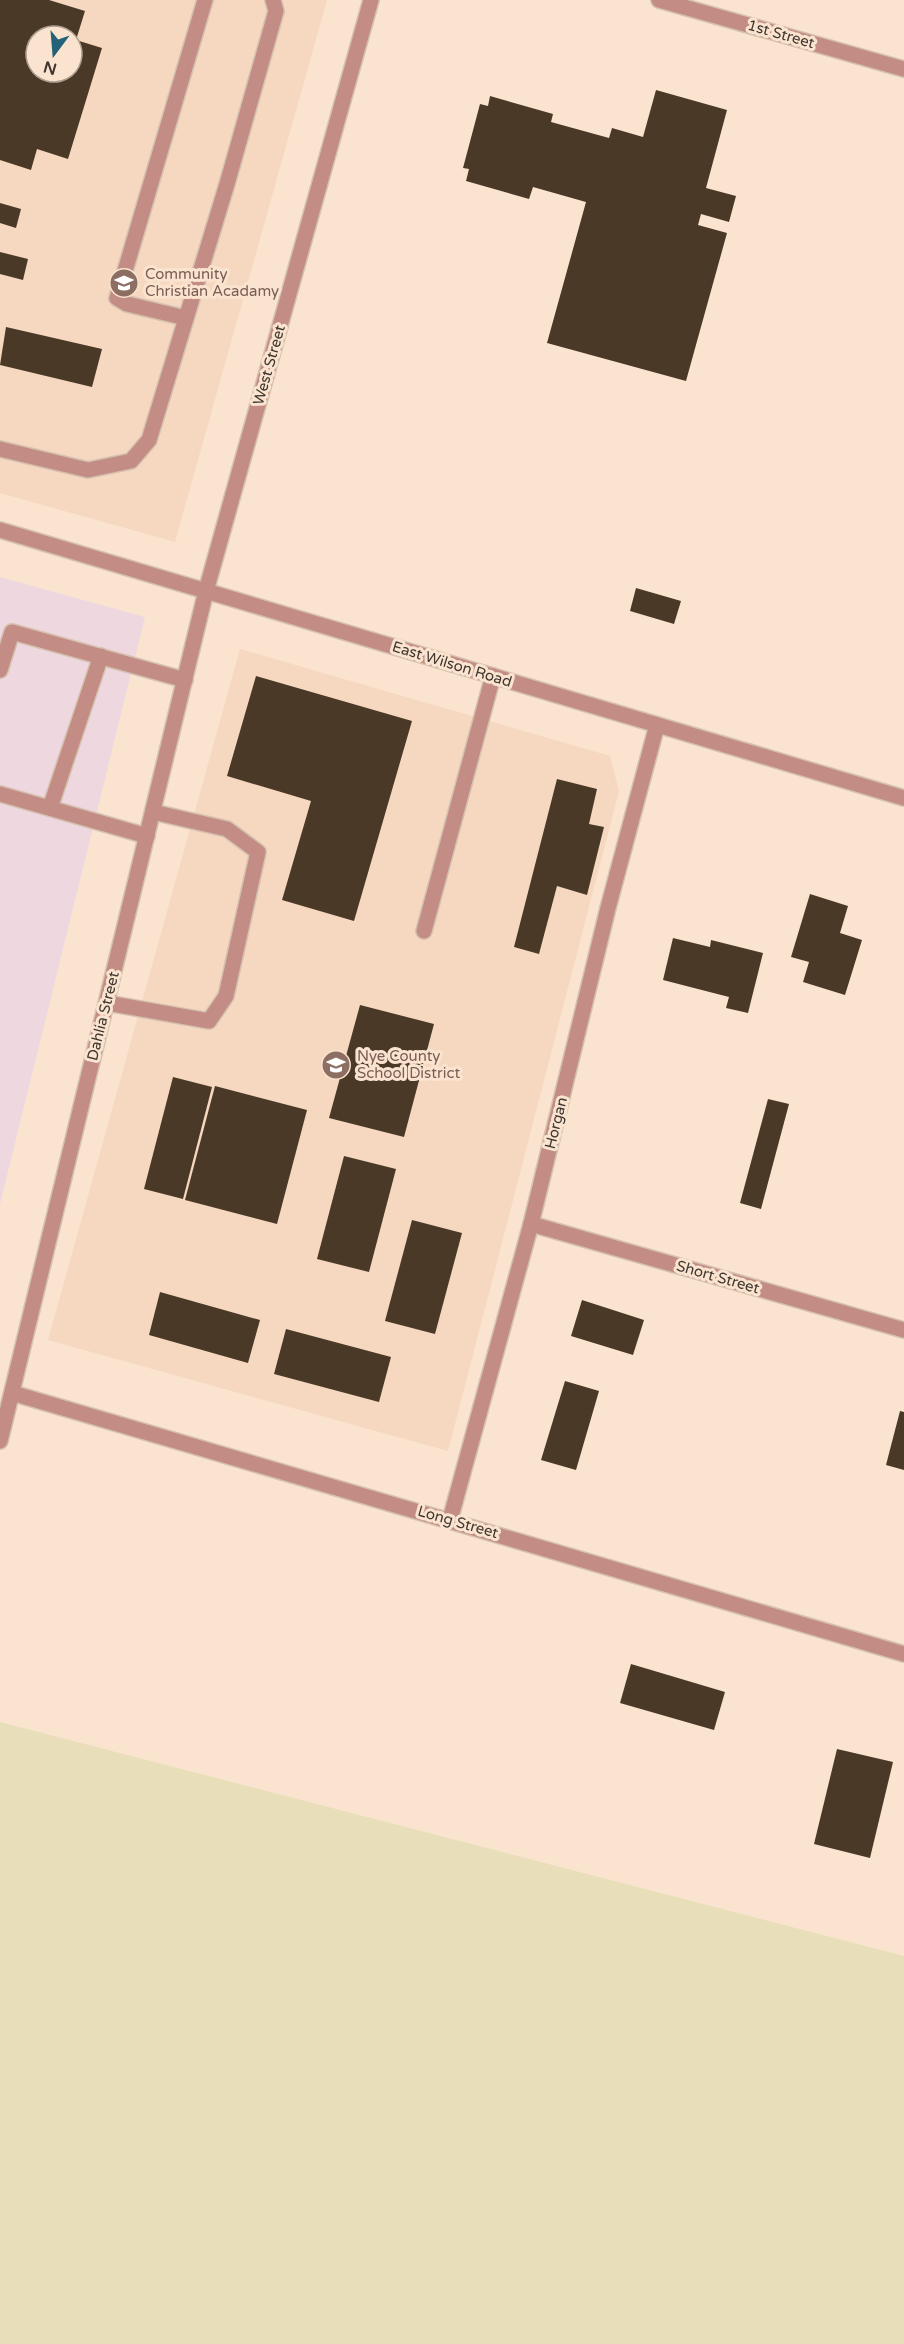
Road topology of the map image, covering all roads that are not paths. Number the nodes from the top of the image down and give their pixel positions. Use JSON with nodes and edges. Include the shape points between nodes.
{"nodes":[{"id":1,"x":205,"y":0,"type":"edge"},
{"id":2,"x":273,"y":0,"type":"edge"},
{"id":3,"x":371,"y":0,"type":"edge"},
{"id":4,"x":659,"y":0,"type":"edge"},
{"id":5,"x":904,"y":69,"type":"edge"},
{"id":6,"x":186,"y":318,"type":"junction"},
{"id":7,"x":0,"y":449,"type":"edge"},
{"id":8,"x":0,"y":530,"type":"edge"},
{"id":9,"x":206,"y":591,"type":"junction"},
{"id":10,"x":101,"y":656,"type":"junction"},
{"id":11,"x":0,"y":670,"type":"edge"},
{"id":12,"x":494,"y":676,"type":"junction"},
{"id":13,"x":185,"y":680,"type":"junction"},
{"id":14,"x":657,"y":725,"type":"junction"},
{"id":15,"x":0,"y":794,"type":"edge"},
{"id":16,"x":904,"y":798,"type":"edge"},
{"id":17,"x":50,"y":808,"type":"junction"},
{"id":18,"x":153,"y":812,"type":"junction"},
{"id":19,"x":147,"y":836,"type":"junction"},
{"id":20,"x":424,"y":931,"type":"dead end"},
{"id":21,"x":107,"y":1003,"type":"junction"},
{"id":22,"x":531,"y":1224,"type":"junction"},
{"id":23,"x":904,"y":1330,"type":"edge"},
{"id":24,"x":12,"y":1393,"type":"junction"},
{"id":25,"x":0,"y":1441,"type":"edge"},
{"id":26,"x":450,"y":1520,"type":"junction"},
{"id":27,"x":904,"y":1654,"type":"edge"}],
"edges":[{"from":1,"to":6,"type":"street","via":[[117,298]]},
{"from":2,"to":6,"type":"street","via":[[276,11]]},
{"from":3,"to":9,"type":"street","name":"West Street"},
{"from":4,"to":5,"type":"street","name":"1st Street"},
{"from":6,"to":7,"type":"street","via":[[149,440],[131,461],[88,470]]},
{"from":8,"to":9,"type":"street","name":"East Wilson Road"},
{"from":9,"to":12,"type":"street","name":"East Wilson Road"},
{"from":9,"to":13,"type":"street","name":"Dahlia Street"},
{"from":10,"to":11,"type":"street","via":[[12,632]]},
{"from":10,"to":13,"type":"street"},
{"from":10,"to":17,"type":"street"},
{"from":12,"to":14,"type":"street","name":"East Wilson Road"},
{"from":12,"to":20,"type":"street"},
{"from":13,"to":18,"type":"street","name":"Dahlia Street"},
{"from":14,"to":16,"type":"street","name":"East Wilson Road"},
{"from":14,"to":22,"type":"street","name":"Horgan"},
{"from":15,"to":17,"type":"street"},
{"from":17,"to":19,"type":"street"},
{"from":18,"to":19,"type":"street","name":"Dahlia Street"},
{"from":18,"to":21,"type":"street","via":[[227,829],[258,852],[226,996],[209,1022]]},
{"from":19,"to":21,"type":"street","name":"Dahlia Street"},
{"from":21,"to":24,"type":"street","name":"Dahlia Street"},
{"from":22,"to":23,"type":"street","name":"Short Street"},
{"from":22,"to":26,"type":"street","name":"Horgan"},
{"from":24,"to":25,"type":"street","name":"Dahlia Street"},
{"from":24,"to":26,"type":"street","name":"Long Street"},
{"from":26,"to":27,"type":"street","name":"Long Street"}]}
